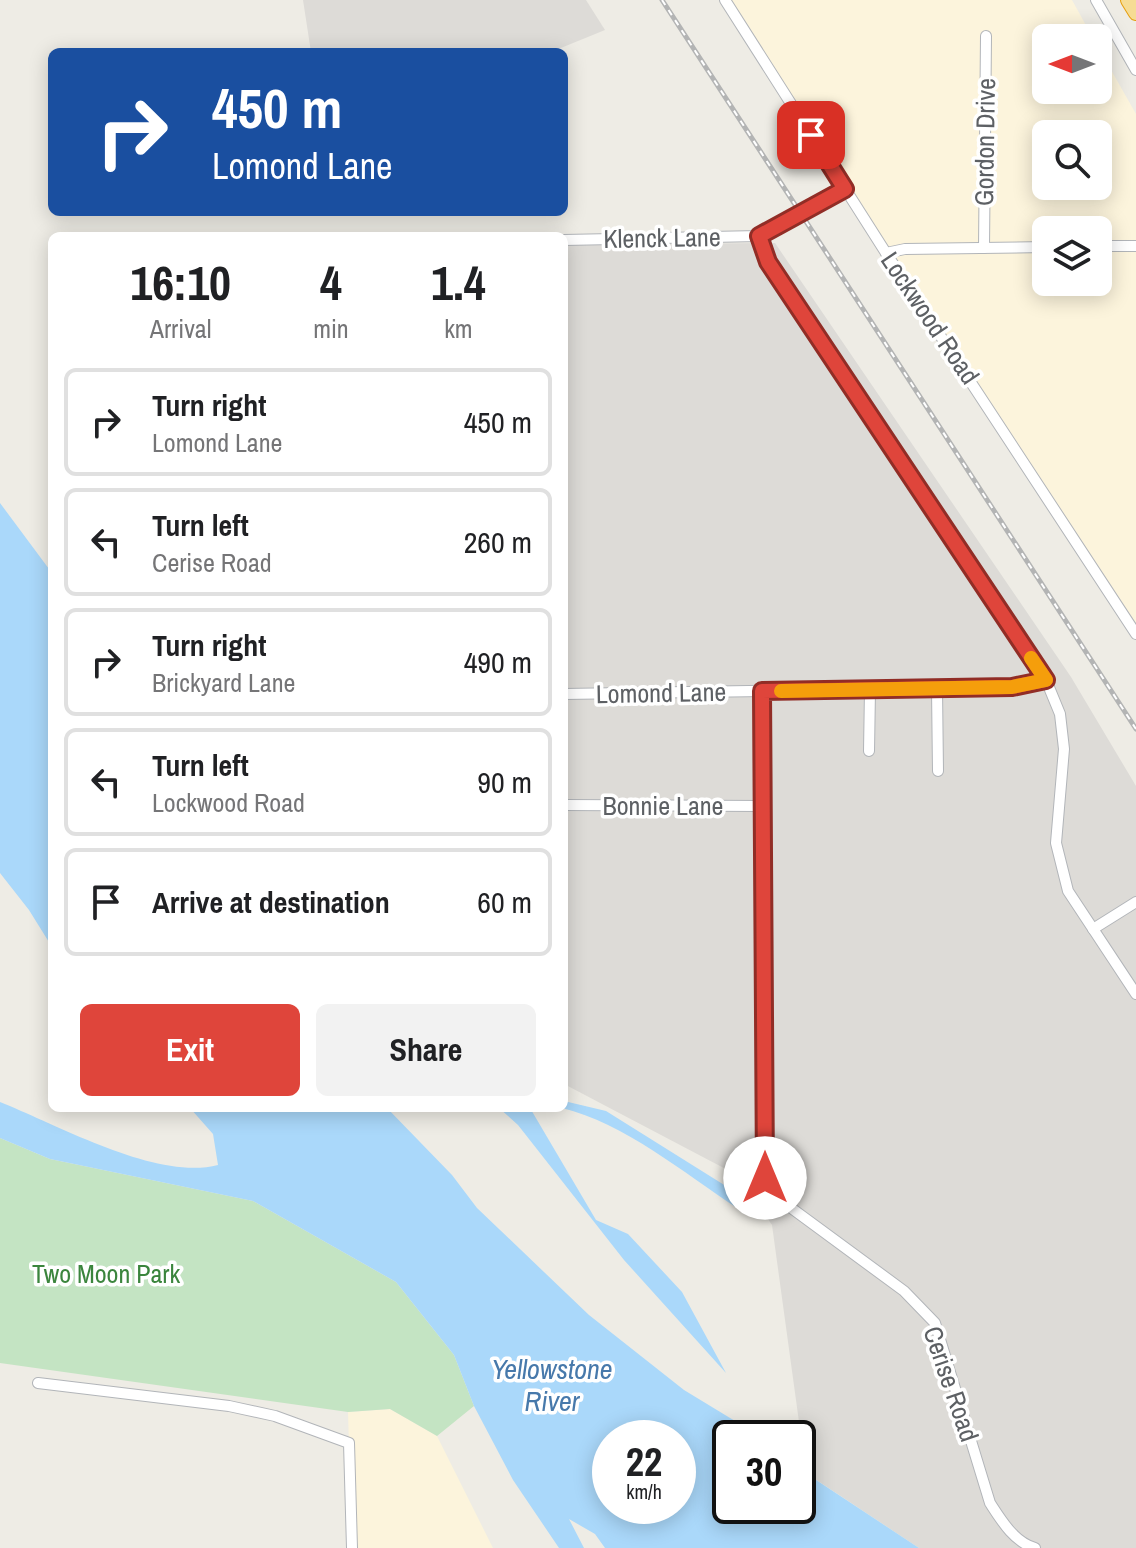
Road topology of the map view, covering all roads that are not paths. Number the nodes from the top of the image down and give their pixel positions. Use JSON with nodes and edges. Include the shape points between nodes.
{"nodes":[{"id":1,"x":725,"y":0,"type":"edge"},
{"id":2,"x":1096,"y":0,"type":"edge"},
{"id":3,"x":1128,"y":0,"type":"edge"},
{"id":4,"x":1136,"y":13,"type":"edge"},
{"id":5,"x":986,"y":36,"type":"dead end"},
{"id":6,"x":1136,"y":70,"type":"edge"},
{"id":7,"x":845,"y":189,"type":"junction"},
{"id":8,"x":759,"y":236,"type":"junction"},
{"id":9,"x":568,"y":240,"type":"edge"},
{"id":10,"x":1112,"y":246,"type":"edge"},
{"id":11,"x":1136,"y":246,"type":"edge"},
{"id":12,"x":1032,"y":247,"type":"edge"},
{"id":13,"x":984,"y":248,"type":"junction"},
{"id":14,"x":886,"y":253,"type":"junction"},
{"id":15,"x":1136,"y":634,"type":"edge"},
{"id":16,"x":1046,"y":680,"type":"junction"},
{"id":17,"x":937,"y":689,"type":"junction"},
{"id":18,"x":870,"y":690,"type":"junction"},
{"id":19,"x":762,"y":691,"type":"junction"},
{"id":20,"x":568,"y":694,"type":"edge"},
{"id":21,"x":869,"y":751,"type":"dead end"},
{"id":22,"x":938,"y":771,"type":"dead end"},
{"id":23,"x":568,"y":805,"type":"edge"},
{"id":24,"x":762,"y":806,"type":"junction"},
{"id":25,"x":1136,"y":902,"type":"edge"},
{"id":26,"x":1093,"y":929,"type":"junction"},
{"id":27,"x":1136,"y":994,"type":"edge"},
{"id":28,"x":38,"y":1383,"type":"dead end"},
{"id":29,"x":352,"y":1548,"type":"edge"},
{"id":30,"x":1035,"y":1548,"type":"edge"}],
"edges":[{"from":1,"to":7,"type":"street","name":"Lockwood Road"},
{"from":2,"to":6,"type":"street"},
{"from":3,"to":4,"type":"highway"},
{"from":5,"to":13,"type":"street","name":"Gordon Drive"},
{"from":7,"to":8,"type":"street"},
{"from":7,"to":14,"type":"street","name":"Lockwood Road"},
{"from":8,"to":9,"type":"street","name":"Klenck Lane"},
{"from":8,"to":16,"type":"street","via":[[768,262],[803,317]]},
{"from":10,"to":11,"type":"street"},
{"from":12,"to":13,"type":"street"},
{"from":13,"to":14,"type":"street"},
{"from":14,"to":15,"type":"street","name":"Lockwood Road"},
{"from":16,"to":17,"type":"street","name":"Lomond Lane","via":[[1012,687]]},
{"from":16,"to":26,"type":"street","via":[[1060,714],[1064,749],[1056,843],[1068,891]]},
{"from":17,"to":18,"type":"street","name":"Lomond Lane"},
{"from":17,"to":22,"type":"street"},
{"from":18,"to":19,"type":"street","name":"Lomond Lane"},
{"from":18,"to":21,"type":"street"},
{"from":19,"to":20,"type":"street","name":"Lomond Lane"},
{"from":19,"to":24,"type":"street"},
{"from":23,"to":24,"type":"street","name":"Bonnie Lane"},
{"from":24,"to":30,"type":"street","name":"Cerise Road","via":[[765,1178],[779,1199],[904,1291],[935,1323],[990,1503],[1006,1528]]},
{"from":25,"to":26,"type":"street"},
{"from":26,"to":27,"type":"street"},
{"from":28,"to":29,"type":"street","via":[[229,1406],[349,1443]]}]}
